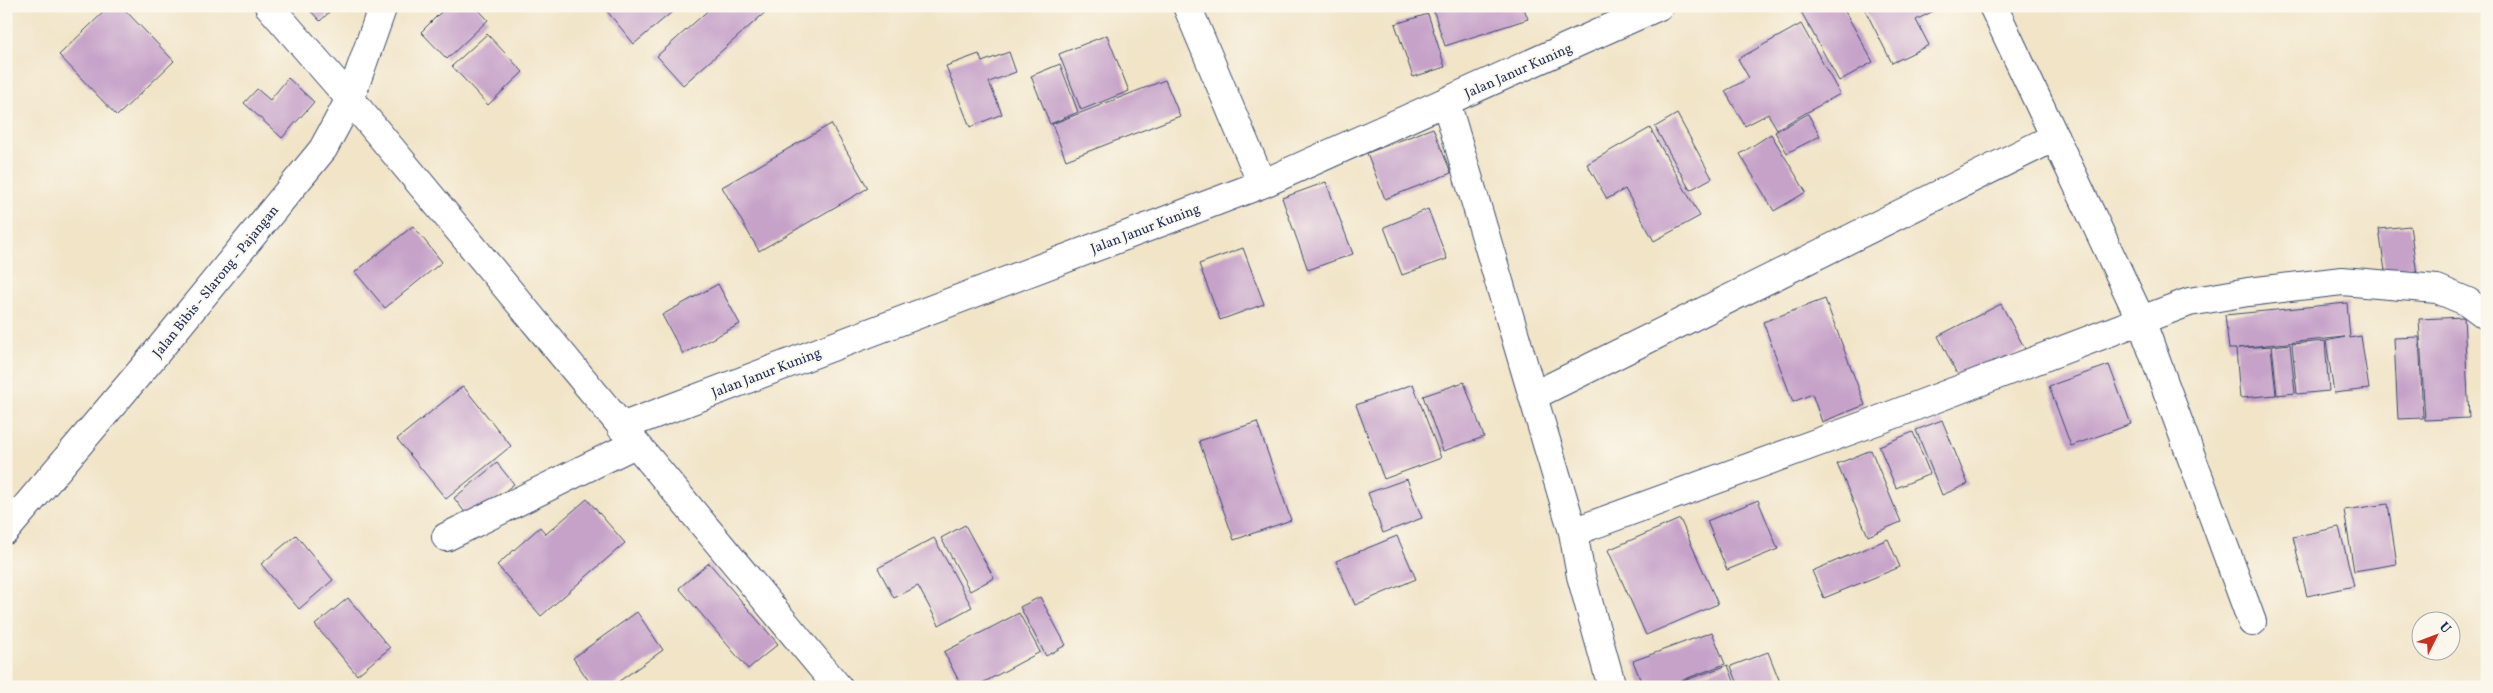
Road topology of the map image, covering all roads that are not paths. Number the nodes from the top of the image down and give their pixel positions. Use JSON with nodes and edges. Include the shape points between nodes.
{"nodes":[{"id":1,"x":269,"y":6,"type":"edge"},
{"id":2,"x":383,"y":6,"type":"edge"},
{"id":3,"x":1187,"y":6,"type":"edge"},
{"id":4,"x":1660,"y":6,"type":"edge"},
{"id":5,"x":1993,"y":6,"type":"edge"},
{"id":6,"x":350,"y":99,"type":"junction"},
{"id":7,"x":1446,"y":102,"type":"junction"},
{"id":8,"x":2055,"y":137,"type":"junction"},
{"id":9,"x":1262,"y":184,"type":"junction"},
{"id":10,"x":2487,"y":316,"type":"edge"},
{"id":11,"x":2141,"y":320,"type":"junction"},
{"id":12,"x":1533,"y":396,"type":"junction"},
{"id":13,"x":628,"y":435,"type":"junction"},
{"id":14,"x":6,"y":530,"type":"edge"},
{"id":15,"x":1573,"y":532,"type":"junction"},
{"id":16,"x":446,"y":537,"type":"dead end"},
{"id":17,"x":2252,"y":622,"type":"dead end"},
{"id":18,"x":838,"y":687,"type":"edge"},
{"id":19,"x":1612,"y":687,"type":"edge"}],
"edges":[{"from":1,"to":6,"type":"street"},
{"from":2,"to":6,"type":"street","name":"Jalan Bibis - Slarong - Pajangan"},
{"from":3,"to":9,"type":"street"},
{"from":4,"to":7,"type":"street","name":"Jalan Janur Kuning"},
{"from":5,"to":8,"type":"street"},
{"from":6,"to":13,"type":"street"},
{"from":6,"to":14,"type":"street","name":"Jalan Bibis - Slarong - Pajangan","via":[[323,149]]},
{"from":7,"to":9,"type":"street","name":"Jalan Janur Kuning"},
{"from":7,"to":12,"type":"street"},
{"from":8,"to":11,"type":"street"},
{"from":8,"to":12,"type":"street"},
{"from":9,"to":13,"type":"street","name":"Jalan Janur Kuning"},
{"from":10,"to":11,"type":"street","via":[[2468,302],[2437,290],[2342,281],[2189,302]]},
{"from":11,"to":15,"type":"street"},
{"from":11,"to":17,"type":"street"},
{"from":12,"to":15,"type":"street"},
{"from":13,"to":16,"type":"street","name":"Jalan Janur Kuning"},
{"from":13,"to":18,"type":"street"},
{"from":15,"to":19,"type":"street","via":[[1581,576]]}]}
